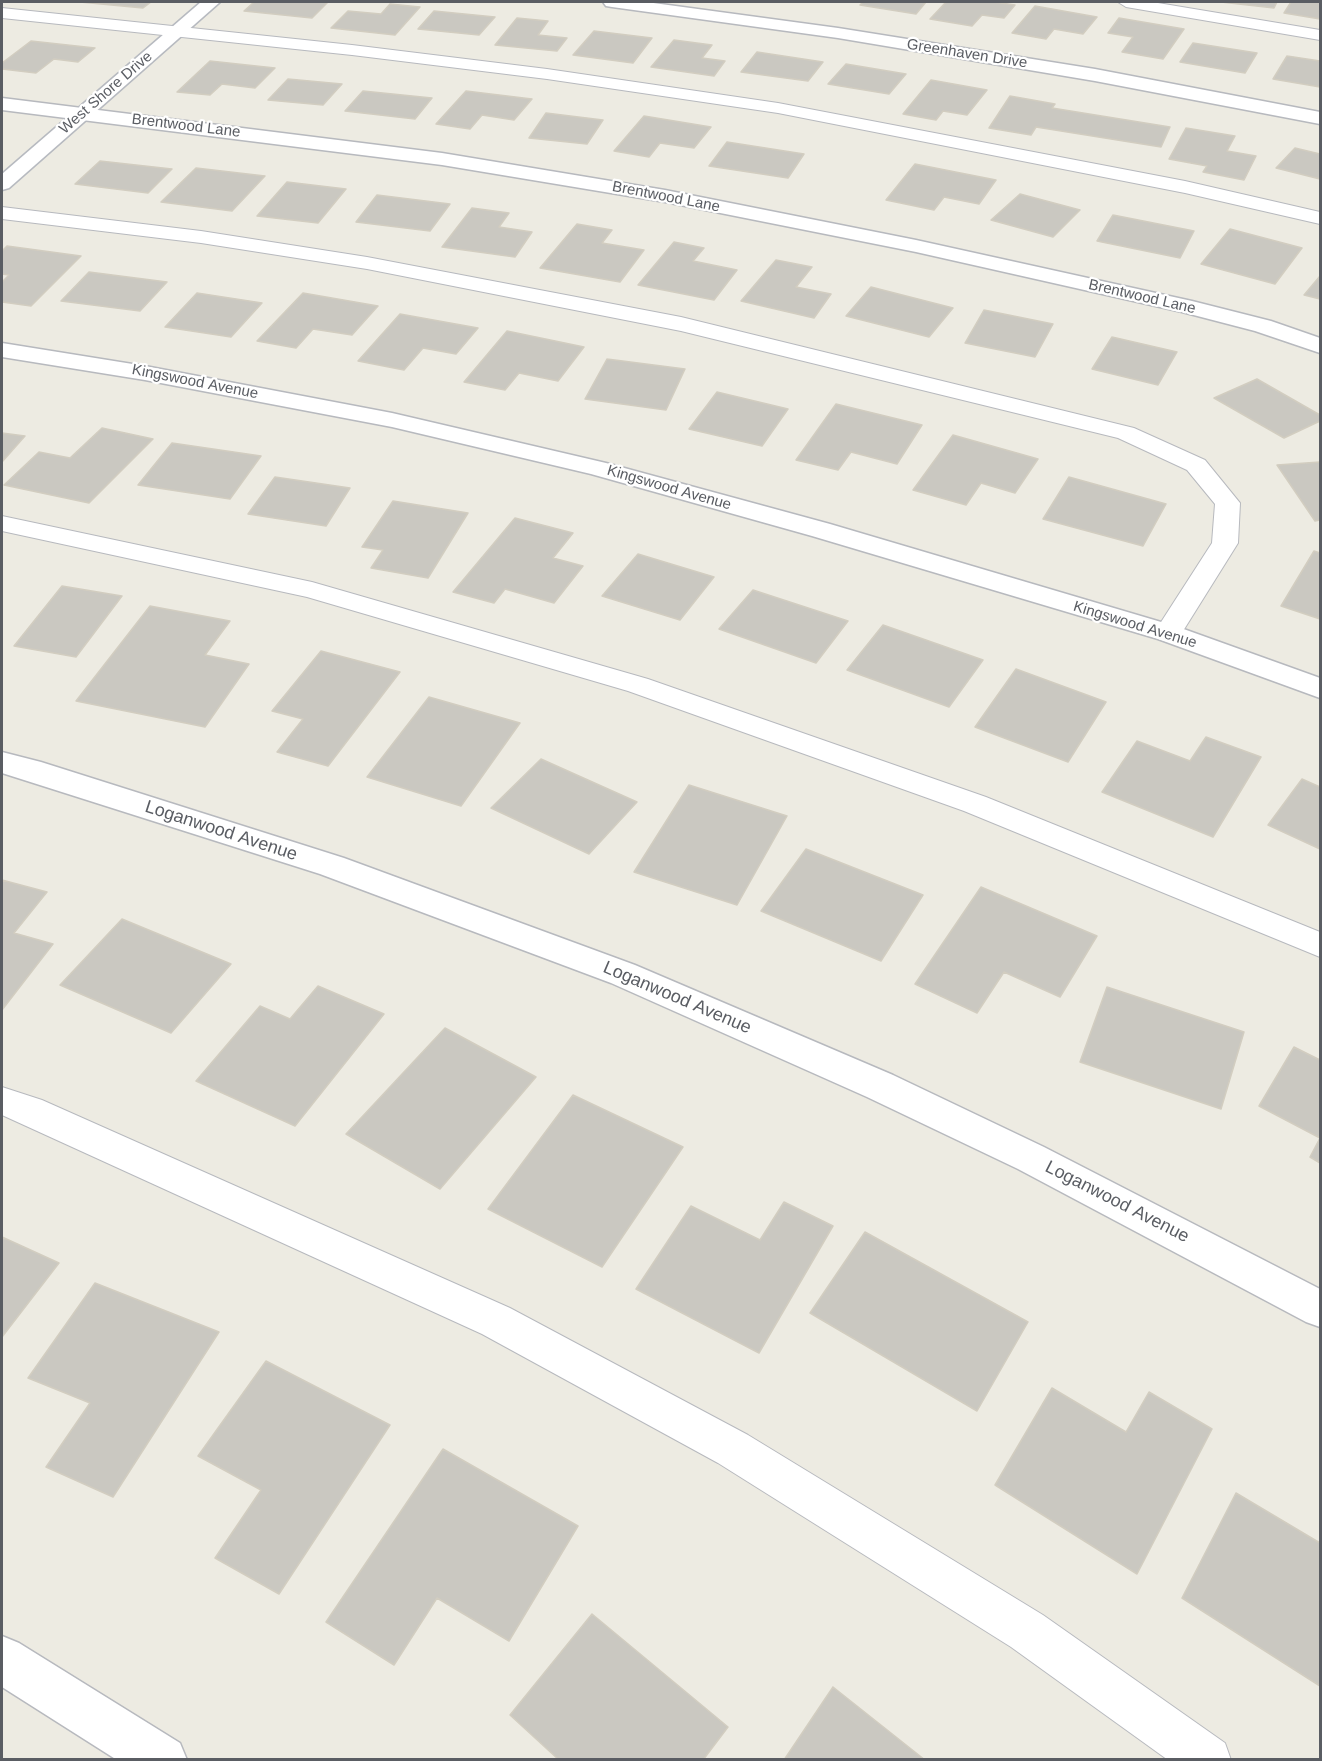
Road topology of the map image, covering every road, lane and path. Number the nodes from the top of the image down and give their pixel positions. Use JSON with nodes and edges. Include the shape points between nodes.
{"nodes":[{"id":1,"x":211,"y":2,"type":"edge"},
{"id":2,"x":612,"y":2,"type":"edge"},
{"id":3,"x":1126,"y":2,"type":"edge"},
{"id":4,"x":2,"y":13,"type":"edge"},
{"id":5,"x":177,"y":31,"type":"junction"},
{"id":6,"x":1320,"y":35,"type":"edge"},
{"id":7,"x":2,"y":104,"type":"edge"},
{"id":8,"x":84,"y":113,"type":"junction"},
{"id":9,"x":1320,"y":118,"type":"edge"},
{"id":10,"x":2,"y":184,"type":"edge"},
{"id":11,"x":2,"y":213,"type":"edge"},
{"id":12,"x":1320,"y":218,"type":"edge"},
{"id":13,"x":1320,"y":346,"type":"edge"},
{"id":14,"x":2,"y":350,"type":"edge"},
{"id":15,"x":2,"y":524,"type":"edge"},
{"id":16,"x":1168,"y":633,"type":"junction"},
{"id":17,"x":1320,"y":688,"type":"edge"},
{"id":18,"x":2,"y":763,"type":"edge"},
{"id":19,"x":1320,"y":945,"type":"edge"},
{"id":20,"x":2,"y":1101,"type":"edge"},
{"id":21,"x":1320,"y":1309,"type":"edge"},
{"id":22,"x":2,"y":1660,"type":"edge"},
{"id":23,"x":163,"y":1760,"type":"edge"},
{"id":24,"x":1208,"y":1760,"type":"edge"}],
"edges":[{"from":1,"to":5,"type":"street","name":"West Shore Drive"},
{"from":2,"to":9,"type":"street","name":"Greenhaven Drive","via":[[826,31],[1084,73]]},
{"from":3,"to":6,"type":"lane"},
{"from":4,"to":5,"type":"lane"},
{"from":5,"to":8,"type":"street","name":"West Shore Drive"},
{"from":5,"to":12,"type":"lane","via":[[535,72],[778,108],[1185,187]]},
{"from":7,"to":8,"type":"street","name":"Brentwood Lane"},
{"from":8,"to":10,"type":"street","name":"West Shore Drive"},
{"from":8,"to":13,"type":"street","name":"Brentwood Lane","via":[[442,159],[665,196],[916,246],[1184,306],[1263,326]]},
{"from":11,"to":16,"type":"lane","via":[[201,237],[367,263],[681,324],[1126,433],[1196,465],[1228,503],[1225,543]]},
{"from":14,"to":16,"type":"street","name":"Kingswood Avenue","via":[[145,372],[392,420],[597,468]]},
{"from":15,"to":19,"type":"lane","via":[[312,590],[638,685],[975,804]]},
{"from":16,"to":17,"type":"street","name":"Kingswood Avenue"},
{"from":18,"to":21,"type":"street","name":"Loganwood Avenue","via":[[332,866],[623,974],[880,1086],[1031,1158]]},
{"from":20,"to":24,"type":"lane","via":[[496,1321],[733,1449],[1027,1630]]},
{"from":22,"to":23,"type":"street"}]}
